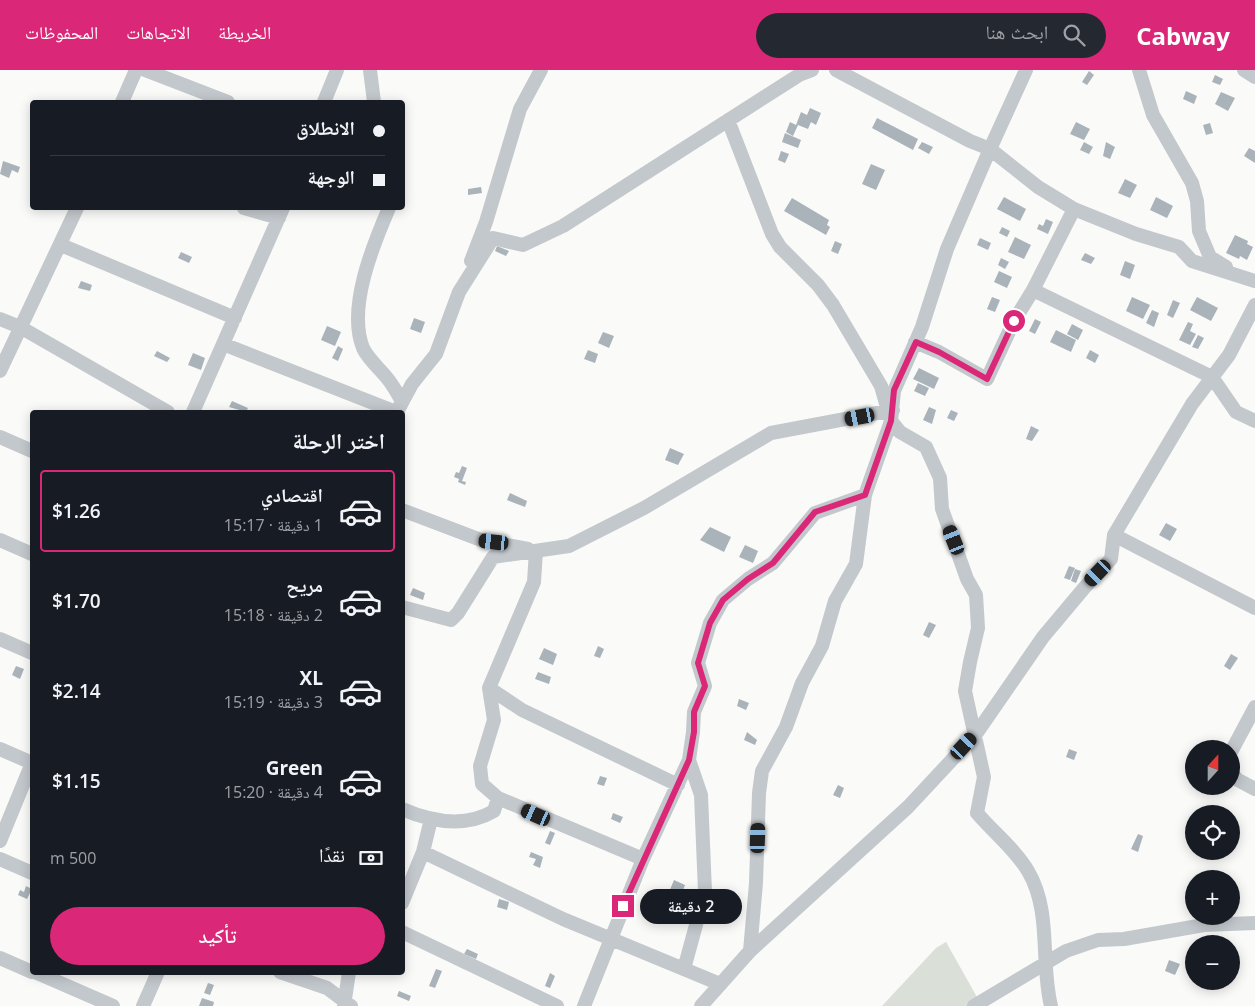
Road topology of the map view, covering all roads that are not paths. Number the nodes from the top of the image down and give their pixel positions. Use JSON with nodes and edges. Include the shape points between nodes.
{"nodes":[{"id":1,"x":136,"y":70,"type":"edge"},
{"id":2,"x":145,"y":70,"type":"edge"},
{"id":3,"x":337,"y":70,"type":"edge"},
{"id":4,"x":370,"y":70,"type":"edge"},
{"id":5,"x":541,"y":70,"type":"edge"},
{"id":6,"x":836,"y":70,"type":"edge"},
{"id":7,"x":1026,"y":70,"type":"edge"},
{"id":8,"x":1139,"y":70,"type":"edge"},
{"id":9,"x":1244,"y":70,"type":"edge"},
{"id":10,"x":801,"y":72,"type":"edge"},
{"id":11,"x":1255,"y":77,"type":"edge"},
{"id":12,"x":123,"y":100,"type":"edge"},
{"id":13,"x":223,"y":100,"type":"edge"},
{"id":14,"x":325,"y":100,"type":"edge"},
{"id":15,"x":374,"y":100,"type":"edge"},
{"id":16,"x":728,"y":120,"type":"junction"},
{"id":17,"x":990,"y":149,"type":"junction"},
{"id":18,"x":1074,"y":209,"type":"junction"},
{"id":19,"x":76,"y":210,"type":"edge"},
{"id":20,"x":259,"y":210,"type":"edge"},
{"id":21,"x":388,"y":210,"type":"edge"},
{"id":22,"x":281,"y":213,"type":"edge"},
{"id":23,"x":61,"y":245,"type":"junction"},
{"id":24,"x":1252,"y":280,"type":"edge"},
{"id":25,"x":1033,"y":290,"type":"junction"},
{"id":26,"x":460,"y":292,"type":"junction"},
{"id":27,"x":1255,"y":306,"type":"edge"},
{"id":28,"x":235,"y":318,"type":"junction"},
{"id":29,"x":0,"y":319,"type":"edge"},
{"id":30,"x":20,"y":327,"type":"junction"},
{"id":31,"x":916,"y":342,"type":"junction"},
{"id":32,"x":223,"y":344,"type":"junction"},
{"id":33,"x":0,"y":371,"type":"edge"},
{"id":34,"x":1212,"y":377,"type":"junction"},
{"id":35,"x":165,"y":410,"type":"edge"},
{"id":36,"x":194,"y":410,"type":"edge"},
{"id":37,"x":398,"y":410,"type":"edge"},
{"id":38,"x":891,"y":414,"type":"junction"},
{"id":39,"x":1255,"y":422,"type":"edge"},
{"id":40,"x":0,"y":437,"type":"edge"},
{"id":41,"x":30,"y":450,"type":"edge"},
{"id":42,"x":865,"y":495,"type":"junction"},
{"id":43,"x":405,"y":511,"type":"edge"},
{"id":44,"x":1114,"y":535,"type":"junction"},
{"id":45,"x":0,"y":540,"type":"edge"},
{"id":46,"x":536,"y":551,"type":"junction"},
{"id":47,"x":30,"y":553,"type":"edge"},
{"id":48,"x":405,"y":608,"type":"edge"},
{"id":49,"x":1255,"y":608,"type":"edge"},
{"id":50,"x":0,"y":639,"type":"edge"},
{"id":51,"x":30,"y":652,"type":"edge"},
{"id":52,"x":489,"y":688,"type":"junction"},
{"id":53,"x":1255,"y":707,"type":"edge"},
{"id":54,"x":976,"y":734,"type":"junction"},
{"id":55,"x":1237,"y":740,"type":"edge"},
{"id":56,"x":0,"y":749,"type":"edge"},
{"id":57,"x":689,"y":760,"type":"junction"},
{"id":58,"x":30,"y":762,"type":"edge"},
{"id":59,"x":30,"y":768,"type":"edge"},
{"id":60,"x":1240,"y":781,"type":"edge"},
{"id":61,"x":678,"y":785,"type":"junction"},
{"id":62,"x":1255,"y":789,"type":"edge"},
{"id":63,"x":498,"y":798,"type":"junction"},
{"id":64,"x":405,"y":810,"type":"edge"},
{"id":65,"x":431,"y":819,"type":"junction"},
{"id":66,"x":0,"y":841,"type":"edge"},
{"id":67,"x":423,"y":852,"type":"junction"},
{"id":68,"x":0,"y":859,"type":"edge"},
{"id":69,"x":643,"y":859,"type":"junction"},
{"id":70,"x":30,"y":872,"type":"edge"},
{"id":71,"x":405,"y":896,"type":"edge"},
{"id":72,"x":1255,"y":923,"type":"edge"},
{"id":73,"x":405,"y":933,"type":"edge"},
{"id":74,"x":610,"y":938,"type":"junction"},
{"id":75,"x":750,"y":951,"type":"junction"},
{"id":76,"x":0,"y":958,"type":"edge"},
{"id":77,"x":1044,"y":964,"type":"junction"},
{"id":78,"x":684,"y":969,"type":"junction"},
{"id":79,"x":30,"y":970,"type":"edge"},
{"id":80,"x":41,"y":975,"type":"edge"},
{"id":81,"x":157,"y":975,"type":"edge"},
{"id":82,"x":289,"y":975,"type":"edge"},
{"id":83,"x":349,"y":975,"type":"edge"},
{"id":84,"x":720,"y":984,"type":"junction"},
{"id":85,"x":347,"y":1005,"type":"edge"},
{"id":86,"x":113,"y":1006,"type":"edge"},
{"id":87,"x":143,"y":1006,"type":"edge"},
{"id":88,"x":557,"y":1006,"type":"edge"},
{"id":89,"x":584,"y":1006,"type":"edge"},
{"id":90,"x":701,"y":1006,"type":"edge"},
{"id":91,"x":974,"y":1006,"type":"edge"},
{"id":92,"x":1051,"y":1006,"type":"edge"}],
"edges":[{"from":1,"to":12,"type":"street"},
{"from":2,"to":13,"type":"street"},
{"from":3,"to":14,"type":"street"},
{"from":4,"to":15,"type":"street"},
{"from":5,"to":26,"type":"street","via":[[520,109],[486,222]]},
{"from":6,"to":17,"type":"street"},
{"from":7,"to":17,"type":"street"},
{"from":8,"to":24,"type":"street","via":[[1153,115],[1192,183],[1200,231],[1210,258]]},
{"from":9,"to":11,"type":"street"},
{"from":10,"to":16,"type":"street"},
{"from":16,"to":26,"type":"street","via":[[564,226],[523,244],[493,238]]},
{"from":16,"to":38,"type":"street","via":[[772,234],[833,305],[881,386]]},
{"from":17,"to":18,"type":"street","via":[[1038,187]]},
{"from":17,"to":31,"type":"street","via":[[947,248]]},
{"from":18,"to":24,"type":"street","via":[[1179,247],[1192,261]]},
{"from":18,"to":25,"type":"street"},
{"from":19,"to":23,"type":"street"},
{"from":20,"to":22,"type":"street"},
{"from":21,"to":37,"type":"street","via":[[360,296],[358,317],[364,351],[388,379]]},
{"from":22,"to":28,"type":"street"},
{"from":23,"to":28,"type":"street"},
{"from":23,"to":30,"type":"street"},
{"from":25,"to":31,"type":"street","via":[[1014,321],[987,379]]},
{"from":25,"to":34,"type":"street"},
{"from":26,"to":37,"type":"street","via":[[436,354]]},
{"from":27,"to":34,"type":"street","via":[[1229,355]]},
{"from":28,"to":32,"type":"street"},
{"from":29,"to":30,"type":"street"},
{"from":30,"to":33,"type":"street"},
{"from":30,"to":35,"type":"street"},
{"from":31,"to":38,"type":"street","via":[[894,390]]},
{"from":32,"to":36,"type":"street"},
{"from":32,"to":37,"type":"street"},
{"from":34,"to":39,"type":"street","via":[[1236,412]]},
{"from":34,"to":44,"type":"street","via":[[1192,404]]},
{"from":38,"to":42,"type":"street"},
{"from":38,"to":46,"type":"street","via":[[771,433],[644,508],[569,546]]},
{"from":38,"to":54,"type":"street","via":[[900,432],[926,447],[940,478],[942,509],[976,595],[978,628],[966,691]]},
{"from":40,"to":41,"type":"street"},
{"from":42,"to":57,"type":"street","via":[[815,512],[773,563],[723,600],[710,623],[698,663],[705,686],[694,712]]},
{"from":42,"to":75,"type":"street","via":[[856,564],[835,601],[822,646],[802,683],[786,727],[762,771]]},
{"from":43,"to":46,"type":"street","via":[[481,540]]},
{"from":44,"to":49,"type":"street"},
{"from":44,"to":54,"type":"street","via":[[1112,560],[1043,638]]},
{"from":45,"to":47,"type":"street"},
{"from":46,"to":48,"type":"street","via":[[493,557],[451,620]]},
{"from":46,"to":52,"type":"street","via":[[534,582]]},
{"from":50,"to":51,"type":"street"},
{"from":52,"to":61,"type":"street","via":[[522,710]]},
{"from":52,"to":63,"type":"street","via":[[494,720],[480,766],[482,784]]},
{"from":53,"to":55,"type":"street"},
{"from":54,"to":75,"type":"street","via":[[908,807]]},
{"from":54,"to":77,"type":"street","via":[[984,777],[977,813],[1029,872],[1044,916]]},
{"from":56,"to":58,"type":"street"},
{"from":57,"to":61,"type":"street"},
{"from":57,"to":78,"type":"street","via":[[700,795],[705,892]]},
{"from":59,"to":66,"type":"street"},
{"from":60,"to":62,"type":"street"},
{"from":61,"to":69,"type":"street"},
{"from":63,"to":65,"type":"street","via":[[494,811],[481,818],[446,822]]},
{"from":63,"to":69,"type":"street"},
{"from":64,"to":65,"type":"street"},
{"from":65,"to":67,"type":"street"},
{"from":67,"to":71,"type":"street"},
{"from":67,"to":74,"type":"street"},
{"from":68,"to":70,"type":"street"},
{"from":69,"to":74,"type":"street"},
{"from":72,"to":77,"type":"street","via":[[1204,925],[1124,939],[1098,940],[1066,951]]},
{"from":73,"to":88,"type":"street"},
{"from":74,"to":78,"type":"street"},
{"from":74,"to":89,"type":"street"},
{"from":75,"to":84,"type":"street"},
{"from":76,"to":79,"type":"street"},
{"from":77,"to":91,"type":"street"},
{"from":77,"to":92,"type":"street"},
{"from":78,"to":84,"type":"street"},
{"from":80,"to":86,"type":"street"},
{"from":81,"to":87,"type":"street"},
{"from":82,"to":85,"type":"street","via":[[327,988]]},
{"from":83,"to":85,"type":"street"},
{"from":84,"to":90,"type":"street"}]}
